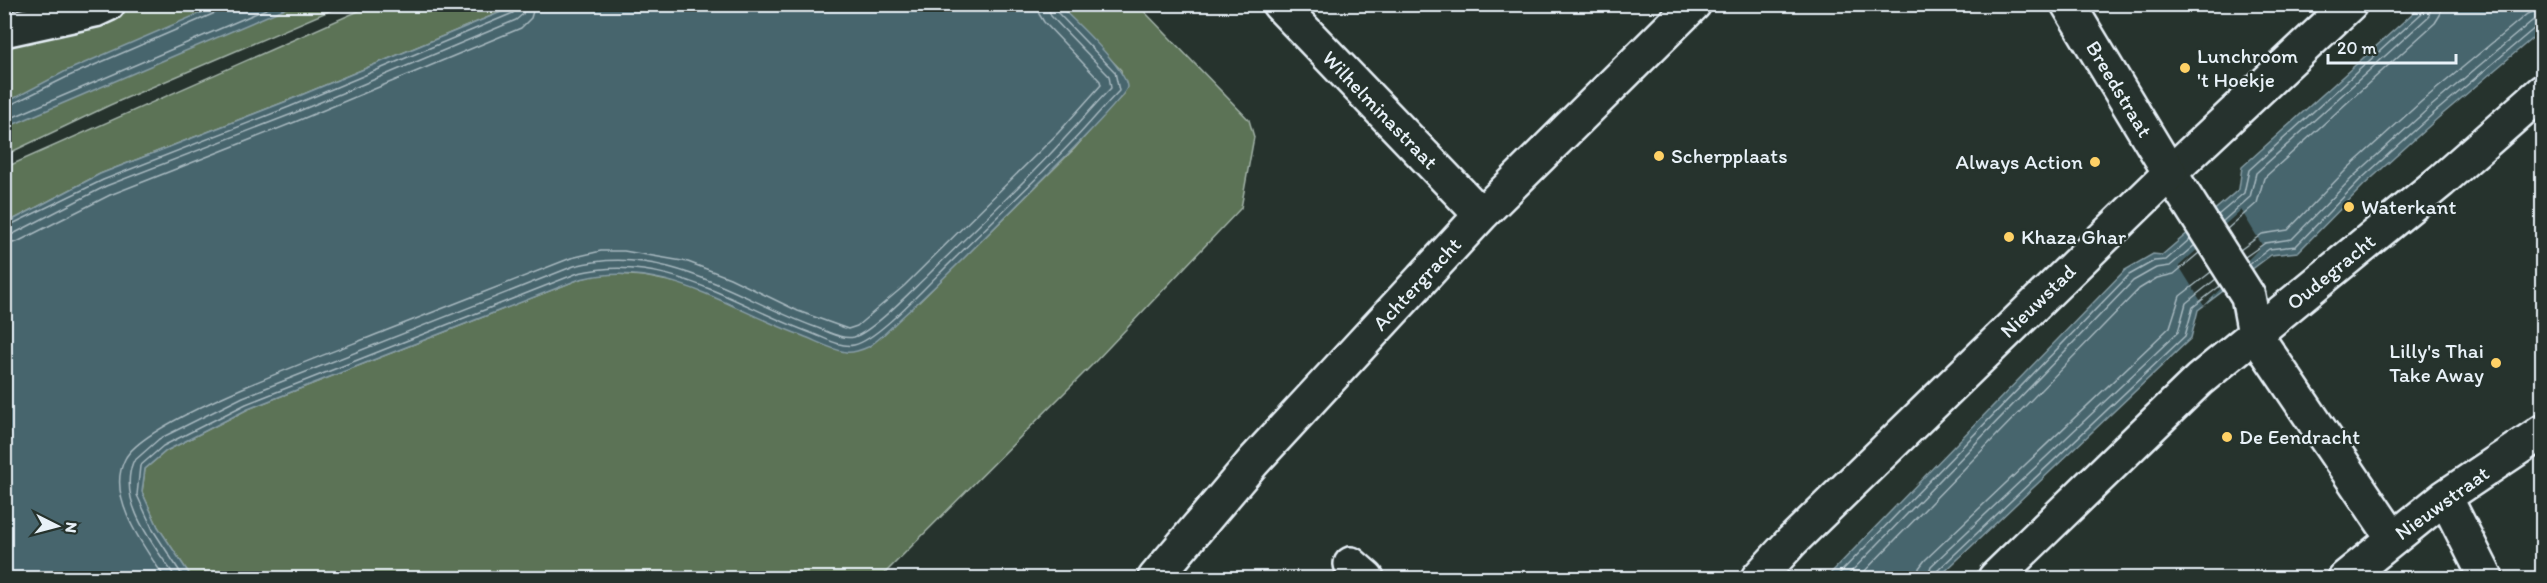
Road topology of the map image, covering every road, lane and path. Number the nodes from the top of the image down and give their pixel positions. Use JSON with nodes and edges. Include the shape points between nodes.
{"nodes":[{"id":1,"x":108,"y":4,"type":"edge"},
{"id":2,"x":1280,"y":4,"type":"edge"},
{"id":3,"x":1694,"y":4,"type":"edge"},
{"id":4,"x":2068,"y":4,"type":"edge"},
{"id":5,"x":2340,"y":8,"type":"edge"},
{"id":6,"x":4,"y":30,"type":"edge"},
{"id":7,"x":2542,"y":92,"type":"edge"},
{"id":8,"x":2170,"y":173,"type":"junction"},
{"id":9,"x":1481,"y":215,"type":"junction"},
{"id":10,"x":2255,"y":334,"type":"junction"},
{"id":11,"x":2542,"y":432,"type":"edge"},
{"id":12,"x":2445,"y":498,"type":"junction"},
{"id":13,"x":2393,"y":538,"type":"junction"},
{"id":14,"x":1155,"y":579,"type":"edge"},
{"id":15,"x":1758,"y":579,"type":"edge"},
{"id":16,"x":1995,"y":579,"type":"edge"},
{"id":17,"x":2345,"y":579,"type":"edge"},
{"id":18,"x":2486,"y":579,"type":"edge"}],
"edges":[{"from":1,"to":6,"type":"street"},
{"from":2,"to":9,"type":"street","name":"Wilhelminastraat"},
{"from":3,"to":9,"type":"street","name":"Achtergracht"},
{"from":4,"to":8,"type":"street","name":"Breedstraat"},
{"from":5,"to":8,"type":"street","name":"Nieuwstad"},
{"from":7,"to":10,"type":"street","name":"Oudegracht"},
{"from":8,"to":10,"type":"street","via":[[2248,296]]},
{"from":8,"to":15,"type":"street","name":"Nieuwstad","via":[[1792,541]]},
{"from":9,"to":14,"type":"street","name":"Achtergracht","via":[[1253,462]]},
{"from":10,"to":13,"type":"street"},
{"from":10,"to":16,"type":"street","name":"Oudegracht","via":[[2199,380]]},
{"from":11,"to":12,"type":"street","name":"Nieuwstraat"},
{"from":12,"to":13,"type":"street","name":"Nieuwstraat"},
{"from":12,"to":18,"type":"street"},
{"from":13,"to":17,"type":"street","name":"Nieuwstraat"}]}
